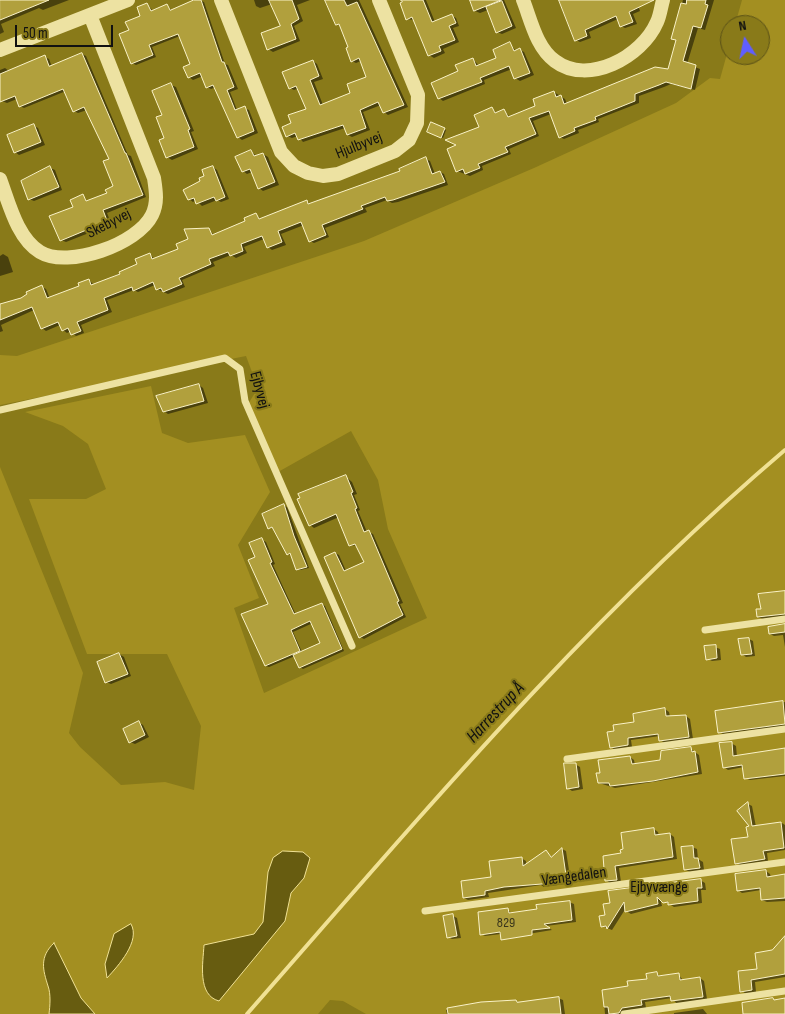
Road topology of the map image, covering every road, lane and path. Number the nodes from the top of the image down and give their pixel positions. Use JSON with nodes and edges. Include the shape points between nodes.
{"nodes":[{"id":1,"x":128,"y":0,"type":"edge"},
{"id":2,"x":221,"y":0,"type":"edge"},
{"id":3,"x":380,"y":0,"type":"edge"},
{"id":4,"x":523,"y":0,"type":"edge"},
{"id":5,"x":663,"y":0,"type":"edge"},
{"id":6,"x":90,"y":15,"type":"junction"},
{"id":7,"x":0,"y":50,"type":"edge"},
{"id":8,"x":0,"y":179,"type":"edge"},
{"id":9,"x":0,"y":410,"type":"edge"},
{"id":10,"x":785,"y":619,"type":"edge"},
{"id":11,"x":705,"y":630,"type":"dead end"},
{"id":12,"x":352,"y":646,"type":"dead end"},
{"id":13,"x":785,"y":729,"type":"edge"},
{"id":14,"x":567,"y":759,"type":"dead end"},
{"id":15,"x":785,"y":862,"type":"edge"},
{"id":16,"x":425,"y":911,"type":"dead end"},
{"id":17,"x":785,"y":991,"type":"edge"},
{"id":18,"x":624,"y":1014,"type":"edge"}],
"edges":[{"from":1,"to":6,"type":"street"},
{"from":2,"to":3,"type":"street","name":"Hjulbyvej","via":[[281,152],[294,166],[323,176],[338,174],[395,151],[409,140],[417,123],[418,95]]},
{"from":4,"to":5,"type":"street","via":[[540,45],[555,61],[577,71],[597,70],[630,55],[657,23]]},
{"from":6,"to":7,"type":"street"},
{"from":6,"to":8,"type":"street","name":"Skebyvej","via":[[154,178],[156,203],[152,216],[140,231],[105,248],[72,259],[48,257],[25,238]]},
{"from":9,"to":12,"type":"lane","name":"Ejbyvej","via":[[225,358],[240,369],[245,402]]},
{"from":10,"to":11,"type":"lane"},
{"from":13,"to":14,"type":"lane"},
{"from":15,"to":16,"type":"lane","name":"Vængedalen"},
{"from":17,"to":18,"type":"lane"}]}
